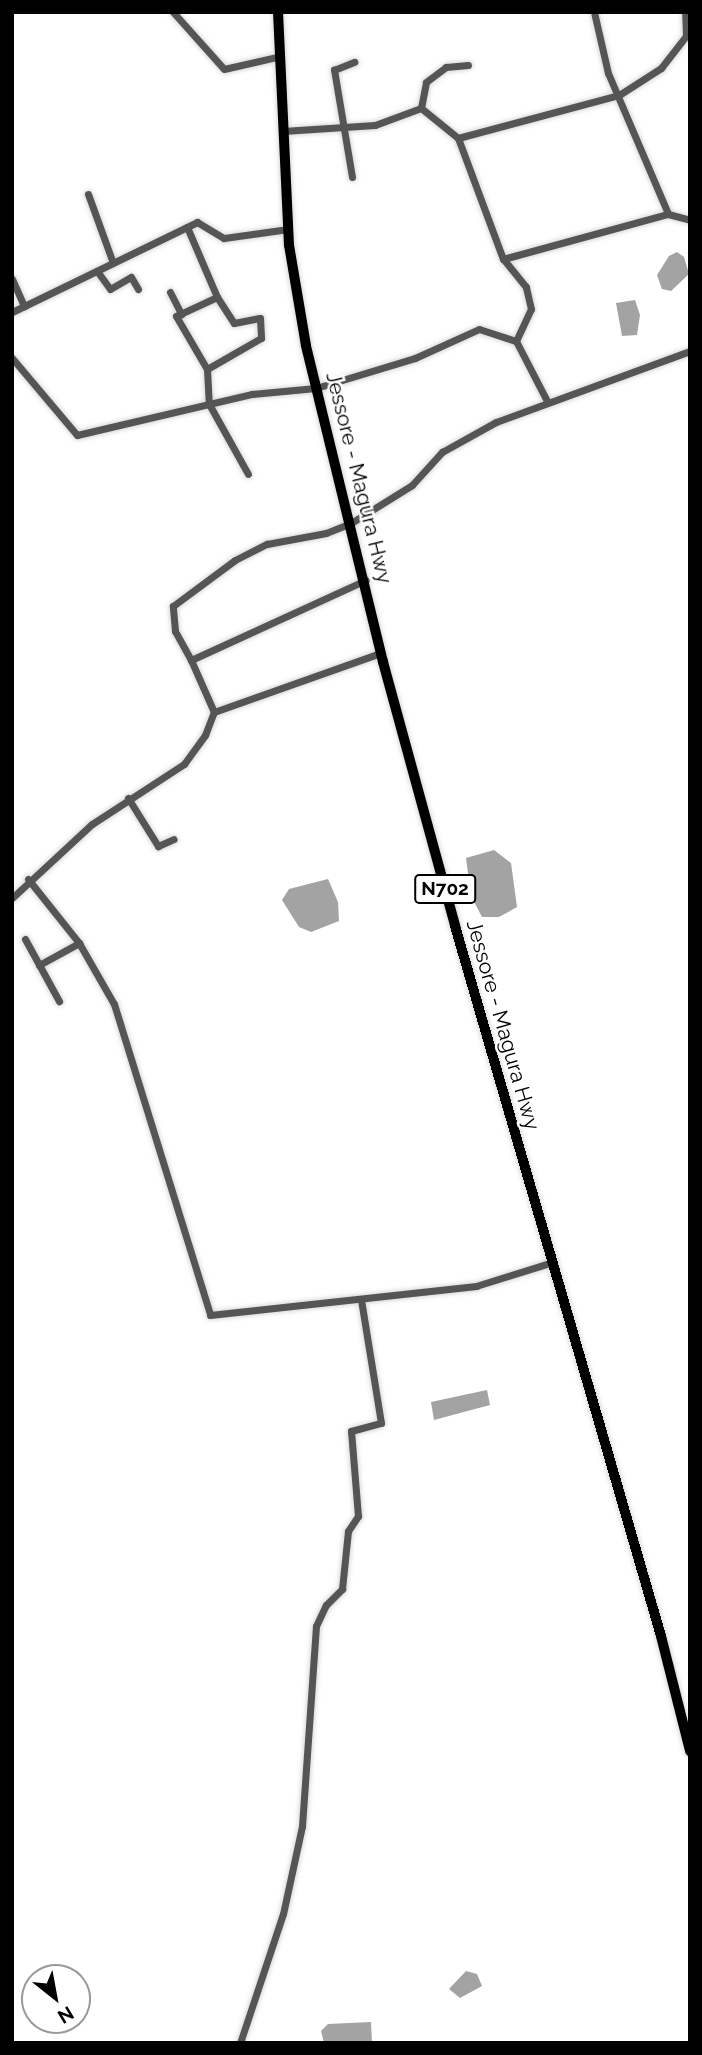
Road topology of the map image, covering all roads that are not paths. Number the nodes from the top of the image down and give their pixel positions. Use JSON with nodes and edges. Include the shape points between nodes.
{"nodes":[{"id":1,"x":173,"y":12,"type":"edge"},
{"id":2,"x":278,"y":12,"type":"edge"},
{"id":3,"x":594,"y":12,"type":"edge"},
{"id":4,"x":685,"y":12,"type":"edge"},
{"id":5,"x":688,"y":38,"type":"edge"},
{"id":6,"x":282,"y":56,"type":"junction"},
{"id":7,"x":354,"y":62,"type":"dead end"},
{"id":8,"x":468,"y":65,"type":"dead end"},
{"id":9,"x":619,"y":95,"type":"junction"},
{"id":10,"x":421,"y":108,"type":"junction"},
{"id":11,"x":343,"y":127,"type":"junction"},
{"id":12,"x":283,"y":131,"type":"junction"},
{"id":13,"x":458,"y":138,"type":"junction"},
{"id":14,"x":352,"y":177,"type":"dead end"},
{"id":15,"x":88,"y":194,"type":"dead end"},
{"id":16,"x":668,"y":214,"type":"junction"},
{"id":17,"x":690,"y":220,"type":"edge"},
{"id":18,"x":187,"y":227,"type":"junction"},
{"id":19,"x":288,"y":229,"type":"junction"},
{"id":20,"x":503,"y":259,"type":"junction"},
{"id":21,"x":113,"y":263,"type":"junction"},
{"id":22,"x":97,"y":271,"type":"junction"},
{"id":23,"x":12,"y":279,"type":"edge"},
{"id":24,"x":138,"y":289,"type":"dead end"},
{"id":25,"x":170,"y":292,"type":"dead end"},
{"id":26,"x":217,"y":297,"type":"junction"},
{"id":27,"x":23,"y":306,"type":"junction"},
{"id":28,"x":12,"y":312,"type":"edge"},
{"id":29,"x":181,"y":314,"type":"junction"},
{"id":30,"x":516,"y":341,"type":"junction"},
{"id":31,"x":690,"y":351,"type":"edge"},
{"id":32,"x":12,"y":358,"type":"edge"},
{"id":33,"x":207,"y":369,"type":"junction"},
{"id":34,"x":316,"y":388,"type":"junction"},
{"id":35,"x":547,"y":401,"type":"junction"},
{"id":36,"x":209,"y":404,"type":"junction"},
{"id":37,"x":248,"y":474,"type":"dead end"},
{"id":38,"x":351,"y":523,"type":"junction"},
{"id":39,"x":366,"y":580,"type":"junction"},
{"id":40,"x":382,"y":653,"type":"junction"},
{"id":41,"x":191,"y":660,"type":"junction"},
{"id":42,"x":214,"y":712,"type":"junction"},
{"id":43,"x":128,"y":798,"type":"junction"},
{"id":44,"x":174,"y":839,"type":"dead end"},
{"id":45,"x":28,"y":879,"type":"junction"},
{"id":46,"x":12,"y":898,"type":"edge"},
{"id":47,"x":25,"y":939,"type":"dead end"},
{"id":48,"x":79,"y":943,"type":"junction"},
{"id":49,"x":39,"y":965,"type":"junction"},
{"id":50,"x":59,"y":1001,"type":"dead end"},
{"id":51,"x":552,"y":1262,"type":"junction"},
{"id":52,"x":361,"y":1300,"type":"junction"},
{"id":53,"x":690,"y":1751,"type":"edge"},
{"id":54,"x":240,"y":2043,"type":"edge"}],
"edges":[{"from":1,"to":6,"type":"street","via":[[224,69]]},
{"from":2,"to":6,"type":"highway","name":"Jessore - Magura Hwy","number":"N702"},
{"from":3,"to":9,"type":"street","via":[[608,73]]},
{"from":4,"to":5,"type":"street"},
{"from":5,"to":9,"type":"street","via":[[661,68]]},
{"from":6,"to":12,"type":"highway","name":"Jessore - Magura Hwy","number":"N702"},
{"from":7,"to":11,"type":"street","via":[[334,70]]},
{"from":8,"to":10,"type":"street","via":[[446,67],[426,82]]},
{"from":9,"to":13,"type":"street"},
{"from":9,"to":16,"type":"street"},
{"from":10,"to":11,"type":"street","via":[[374,125]]},
{"from":10,"to":13,"type":"street"},
{"from":11,"to":12,"type":"street"},
{"from":11,"to":14,"type":"street"},
{"from":12,"to":19,"type":"highway","name":"Jessore - Magura Hwy","number":"N702"},
{"from":13,"to":20,"type":"street"},
{"from":15,"to":21,"type":"street"},
{"from":16,"to":17,"type":"street"},
{"from":16,"to":20,"type":"street"},
{"from":18,"to":19,"type":"street","via":[[197,222],[224,238]]},
{"from":18,"to":21,"type":"street"},
{"from":18,"to":26,"type":"street"},
{"from":19,"to":34,"type":"highway","name":"Jessore - Magura Hwy","number":"N702","via":[[295,297]]},
{"from":20,"to":30,"type":"street","via":[[526,287],[531,309]]},
{"from":21,"to":22,"type":"street"},
{"from":22,"to":24,"type":"street","via":[[110,289],[131,277]]},
{"from":22,"to":27,"type":"street"},
{"from":23,"to":27,"type":"street"},
{"from":25,"to":29,"type":"street"},
{"from":26,"to":29,"type":"street"},
{"from":26,"to":33,"type":"street","via":[[234,323],[260,318],[261,338]]},
{"from":27,"to":28,"type":"street"},
{"from":29,"to":33,"type":"street","via":[[176,316]]},
{"from":30,"to":34,"type":"street","via":[[479,329],[406,361]]},
{"from":30,"to":35,"type":"street"},
{"from":31,"to":35,"type":"street"},
{"from":32,"to":36,"type":"street","via":[[77,435]]},
{"from":33,"to":36,"type":"street"},
{"from":34,"to":36,"type":"street","via":[[252,394]]},
{"from":34,"to":38,"type":"highway","name":"Jessore - Magura Hwy","number":"N702"},
{"from":35,"to":38,"type":"street","via":[[442,452],[412,485]]},
{"from":36,"to":37,"type":"street"},
{"from":38,"to":39,"type":"highway","name":"Jessore - Magura Hwy","number":"N702"},
{"from":38,"to":41,"type":"street","via":[[326,533],[267,544],[234,560],[173,606],[175,631]]},
{"from":39,"to":40,"type":"highway","name":"Jessore - Magura Hwy","number":"N702"},
{"from":39,"to":41,"type":"street"},
{"from":40,"to":42,"type":"street"},
{"from":40,"to":51,"type":"highway","name":"Jessore - Magura Hwy","number":"N702"},
{"from":41,"to":42,"type":"street"},
{"from":42,"to":43,"type":"street","via":[[205,735],[184,764]]},
{"from":43,"to":44,"type":"street","via":[[159,846]]},
{"from":43,"to":45,"type":"street"},
{"from":45,"to":46,"type":"street"},
{"from":45,"to":48,"type":"street"},
{"from":47,"to":49,"type":"street"},
{"from":48,"to":49,"type":"street"},
{"from":48,"to":52,"type":"street","via":[[114,1004],[210,1315]]},
{"from":49,"to":50,"type":"street"},
{"from":51,"to":52,"type":"street","via":[[476,1286]]},
{"from":51,"to":53,"type":"highway","name":"Jessore - Magura Hwy","number":"N702"},
{"from":52,"to":54,"type":"street","via":[[381,1423],[351,1431],[358,1516],[348,1531],[342,1589],[326,1605],[316,1626],[302,1826],[283,1914]]}]}
